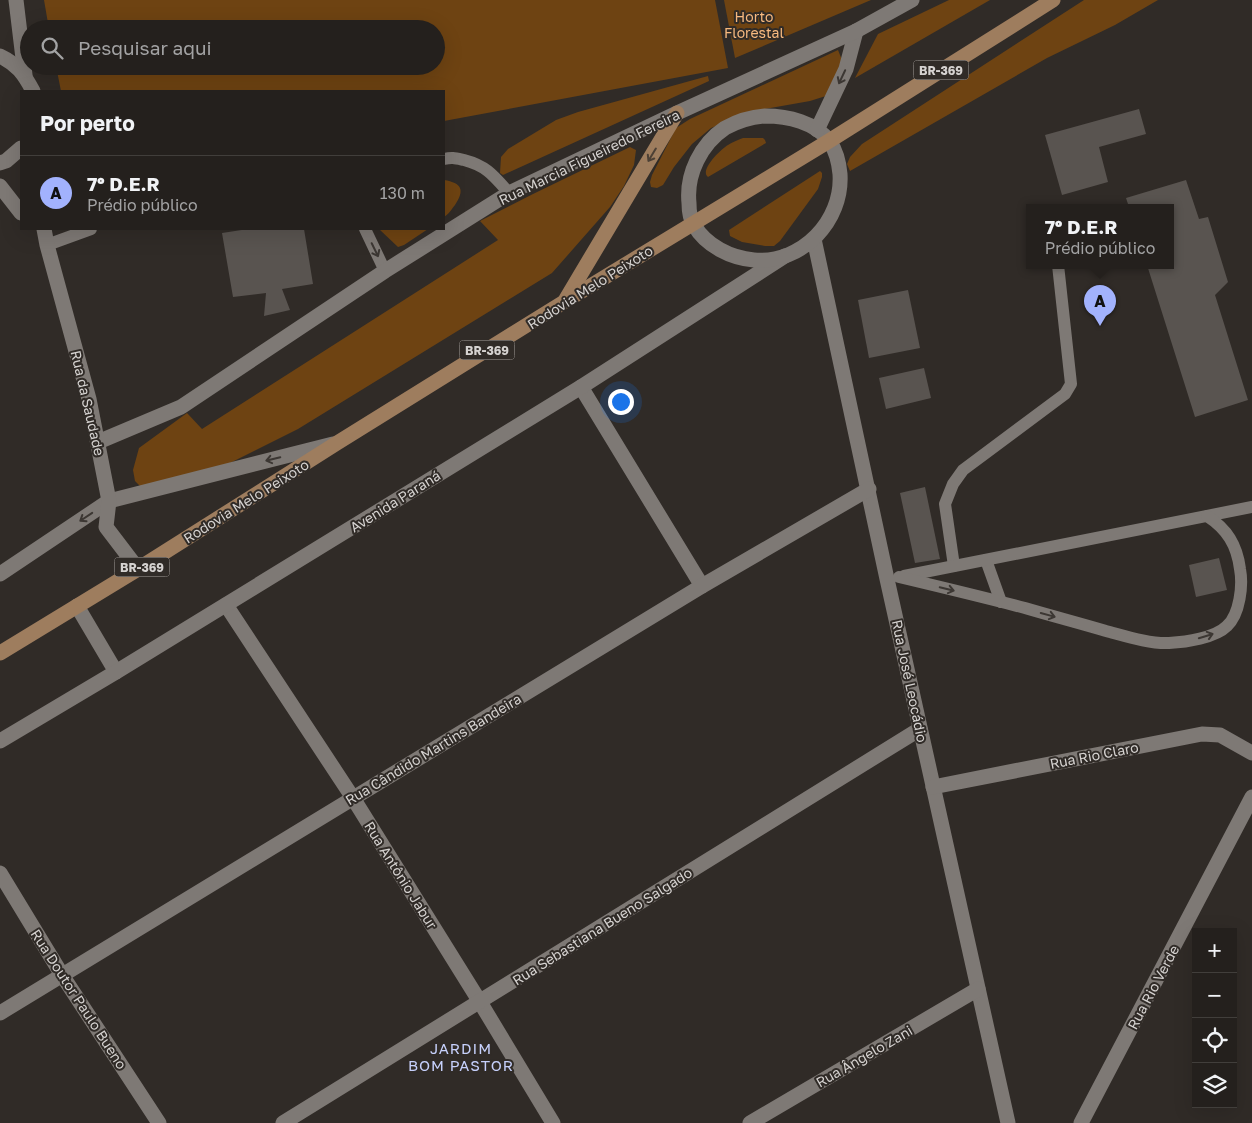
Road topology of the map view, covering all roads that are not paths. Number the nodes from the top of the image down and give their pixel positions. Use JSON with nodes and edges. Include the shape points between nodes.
{"nodes":[{"id":1,"x":16,"y":0,"type":"edge"},
{"id":2,"x":912,"y":0,"type":"edge"},
{"id":3,"x":1053,"y":0,"type":"edge"},
{"id":4,"x":856,"y":30,"type":"junction"},
{"id":5,"x":20,"y":33,"type":"edge"},
{"id":6,"x":0,"y":56,"type":"edge"},
{"id":7,"x":20,"y":70,"type":"edge"},
{"id":8,"x":25,"y":75,"type":"edge"},
{"id":9,"x":32,"y":90,"type":"edge"},
{"id":10,"x":677,"y":113,"type":"junction"},
{"id":11,"x":817,"y":130,"type":"junction"},
{"id":12,"x":829,"y":141,"type":"junction"},
{"id":13,"x":20,"y":149,"type":"edge"},
{"id":14,"x":445,"y":159,"type":"edge"},
{"id":15,"x":0,"y":163,"type":"edge"},
{"id":16,"x":0,"y":186,"type":"edge"},
{"id":17,"x":509,"y":193,"type":"junction"},
{"id":18,"x":20,"y":211,"type":"edge"},
{"id":19,"x":693,"y":224,"type":"junction"},
{"id":20,"x":35,"y":230,"type":"edge"},
{"id":21,"x":44,"y":230,"type":"edge"},
{"id":22,"x":88,"y":230,"type":"edge"},
{"id":23,"x":365,"y":230,"type":"edge"},
{"id":24,"x":814,"y":239,"type":"junction"},
{"id":25,"x":47,"y":245,"type":"junction"},
{"id":26,"x":786,"y":255,"type":"junction"},
{"id":27,"x":1058,"y":269,"type":"edge"},
{"id":28,"x":385,"y":271,"type":"junction"},
{"id":29,"x":564,"y":302,"type":"junction"},
{"id":30,"x":581,"y":387,"type":"junction"},
{"id":31,"x":98,"y":442,"type":"junction"},
{"id":32,"x":337,"y":443,"type":"junction"},
{"id":33,"x":868,"y":489,"type":"junction"},
{"id":34,"x":110,"y":501,"type":"junction"},
{"id":35,"x":1252,"y":507,"type":"edge"},
{"id":36,"x":1207,"y":516,"type":"junction"},
{"id":37,"x":986,"y":560,"type":"junction"},
{"id":38,"x":954,"y":566,"type":"junction"},
{"id":39,"x":138,"y":569,"type":"junction"},
{"id":40,"x":0,"y":574,"type":"edge"},
{"id":41,"x":702,"y":586,"type":"junction"},
{"id":42,"x":1001,"y":602,"type":"junction"},
{"id":43,"x":226,"y":605,"type":"junction"},
{"id":44,"x":77,"y":606,"type":"junction"},
{"id":45,"x":0,"y":653,"type":"edge"},
{"id":46,"x":116,"y":672,"type":"junction"},
{"id":47,"x":920,"y":729,"type":"junction"},
{"id":48,"x":0,"y":741,"type":"edge"},
{"id":49,"x":1252,"y":753,"type":"edge"},
{"id":50,"x":933,"y":788,"type":"junction"},
{"id":51,"x":1252,"y":797,"type":"edge"},
{"id":52,"x":353,"y":798,"type":"junction"},
{"id":53,"x":0,"y":874,"type":"edge"},
{"id":54,"x":62,"y":975,"type":"junction"},
{"id":55,"x":978,"y":989,"type":"junction"},
{"id":56,"x":480,"y":1002,"type":"junction"},
{"id":57,"x":0,"y":1013,"type":"edge"},
{"id":58,"x":158,"y":1123,"type":"edge"},
{"id":59,"x":283,"y":1123,"type":"edge"},
{"id":60,"x":553,"y":1123,"type":"edge"},
{"id":61,"x":750,"y":1123,"type":"edge"},
{"id":62,"x":1008,"y":1123,"type":"edge"},
{"id":63,"x":1081,"y":1123,"type":"edge"}],
"edges":[{"from":1,"to":5,"type":"street"},
{"from":2,"to":4,"type":"street","name":"Rua Marcia Figueiredo Fereira"},
{"from":3,"to":12,"type":"main road","name":"Rodovia Melo Peixoto","number":"BR-369"},
{"from":4,"to":10,"type":"street","name":"Rua Marcia Figueiredo Fereira"},
{"from":4,"to":11,"type":"street","one_way":true,"via":[[846,69]]},
{"from":6,"to":7,"type":"street"},
{"from":8,"to":9,"type":"street"},
{"from":10,"to":17,"type":"street","name":"Rua Marcia Figueiredo Fereira"},
{"from":10,"to":29,"type":"main road","number":"BR-369","one_way":true},
{"from":11,"to":12,"type":"street"},
{"from":11,"to":19,"type":"street","via":[[792,119],[765,116],[751,117],[720,132],[698,158],[689,183],[689,211]]},
{"from":12,"to":19,"type":"main road","name":"Rodovia Melo Peixoto","number":"BR-369"},
{"from":12,"to":24,"type":"street","via":[[839,166],[839,195],[834,211]]},
{"from":13,"to":15,"type":"street"},
{"from":14,"to":17,"type":"lane","via":[[452,157],[476,164],[491,173]]},
{"from":16,"to":18,"type":"street"},
{"from":17,"to":28,"type":"street","name":"Rua Marcia Figueiredo Fereira"},
{"from":19,"to":26,"type":"street","via":[[707,240],[734,256],[766,260]]},
{"from":19,"to":29,"type":"main road","name":"Rodovia Melo Peixoto","number":"BR-369"},
{"from":20,"to":25,"type":"street"},
{"from":21,"to":25,"type":"street","name":"Rua da Saudade"},
{"from":22,"to":25,"type":"lane"},
{"from":23,"to":28,"type":"lane","one_way":true},
{"from":24,"to":26,"type":"street"},
{"from":24,"to":33,"type":"street","name":"Rua José Leocádio"},
{"from":25,"to":31,"type":"street","name":"Rua da Saudade"},
{"from":26,"to":30,"type":"street","name":"Avenida Paraná"},
{"from":27,"to":38,"type":"lane","via":[[1071,384],[1065,394],[963,470],[953,484],[945,504]]},
{"from":28,"to":31,"type":"street","name":"Rua Marcia Figueiredo Fereira","via":[[181,406]]},
{"from":29,"to":32,"type":"main road","name":"Rodovia Melo Peixoto","number":"BR-369"},
{"from":30,"to":41,"type":"street"},
{"from":30,"to":43,"type":"street","name":"Avenida Paraná"},
{"from":31,"to":34,"type":"street","name":"Rua da Saudade"},
{"from":32,"to":34,"type":"street","one_way":true},
{"from":32,"to":39,"type":"main road","name":"Rodovia Melo Peixoto","number":"BR-369"},
{"from":33,"to":41,"type":"street","name":"Rua Cândido Martins Bandeira"},
{"from":33,"to":47,"type":"street","name":"Rua José Leocádio"},
{"from":34,"to":39,"type":"street","name":"Rua da Saudade","via":[[106,527]]},
{"from":34,"to":40,"type":"street","one_way":true},
{"from":35,"to":36,"type":"lane"},
{"from":36,"to":37,"type":"lane"},
{"from":42,"to":36,"type":"lane","one_way":true,"via":[[1136,639],[1168,643],[1214,634],[1227,626],[1235,615],[1241,575],[1230,538],[1218,523]]},
{"from":37,"to":38,"type":"lane"},
{"from":37,"to":42,"type":"lane"},
{"from":38,"to":42,"type":"lane","one_way":true,"via":[[899,577]]},
{"from":39,"to":44,"type":"main road","name":"Rodovia Melo Peixoto","number":"BR-369"},
{"from":41,"to":52,"type":"street","name":"Rua Cândido Martins Bandeira"},
{"from":43,"to":46,"type":"street","name":"Avenida Paraná"},
{"from":43,"to":52,"type":"street","name":"Rua Antônio Jabur"},
{"from":44,"to":45,"type":"main road","name":"Rodovia Melo Peixoto","number":"BR-369"},
{"from":44,"to":46,"type":"street"},
{"from":46,"to":48,"type":"street","name":"Avenida Paraná"},
{"from":47,"to":50,"type":"street","name":"Rua José Leocádio"},
{"from":47,"to":56,"type":"street","name":"Rua Sebastiana Bueno Salgado"},
{"from":49,"to":50,"type":"street","name":"Rua Rio Claro","via":[[1220,735],[1202,734]]},
{"from":50,"to":55,"type":"street","name":"Rua José Leocádio"},
{"from":51,"to":63,"type":"street","name":"Rua Rio Verde"},
{"from":52,"to":54,"type":"street","name":"Rua Cândido Martins Bandeira"},
{"from":52,"to":56,"type":"street","name":"Rua Antônio Jabur"},
{"from":53,"to":54,"type":"street","name":"Rua Doutor Paulo Bueno"},
{"from":54,"to":57,"type":"street","name":"Rua Cândido Martins Bandeira"},
{"from":54,"to":58,"type":"street","name":"Rua Doutor Paulo Bueno"},
{"from":55,"to":61,"type":"street","name":"Rua Ângelo Zani"},
{"from":55,"to":62,"type":"street","name":"Rua José Leocádio"},
{"from":56,"to":59,"type":"street","name":"Rua Sebastiana Bueno Salgado"},
{"from":56,"to":60,"type":"street","name":"Rua Antônio Jabur"}]}
